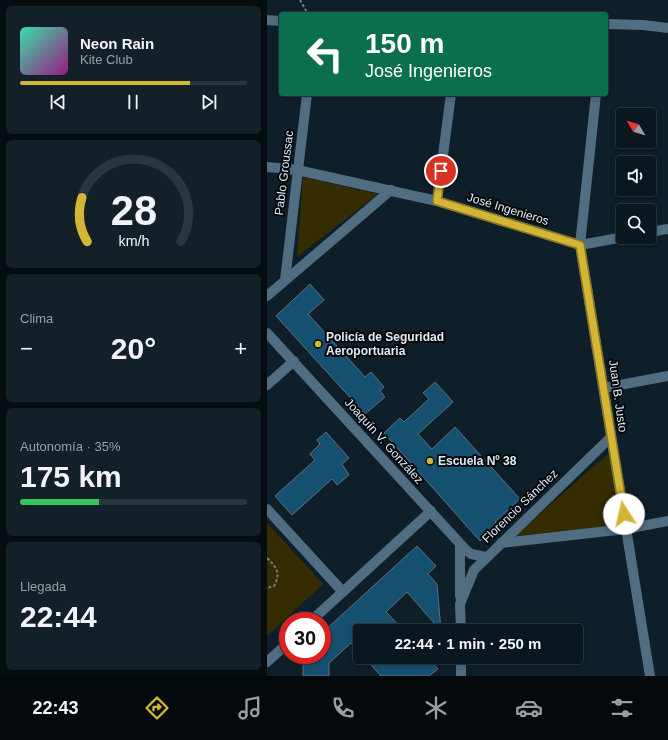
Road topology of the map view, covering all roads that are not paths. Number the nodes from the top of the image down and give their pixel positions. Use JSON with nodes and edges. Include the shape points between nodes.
{"nodes":[{"id":1,"x":267,"y":20,"type":"edge"},
{"id":2,"x":279,"y":21,"type":"edge"},
{"id":3,"x":608,"y":24,"type":"edge"},
{"id":4,"x":668,"y":28,"type":"edge"},
{"id":5,"x":307,"y":96,"type":"edge"},
{"id":6,"x":451,"y":96,"type":"edge"},
{"id":7,"x":595,"y":96,"type":"edge"},
{"id":8,"x":267,"y":167,"type":"edge"},
{"id":9,"x":297,"y":170,"type":"junction"},
{"id":10,"x":391,"y":190,"type":"junction"},
{"id":11,"x":437,"y":201,"type":"junction"},
{"id":12,"x":668,"y":229,"type":"edge"},
{"id":13,"x":656,"y":231,"type":"edge"},
{"id":14,"x":616,"y":238,"type":"edge"},
{"id":15,"x":580,"y":245,"type":"junction"},
{"id":16,"x":285,"y":280,"type":"junction"},
{"id":17,"x":267,"y":296,"type":"edge"},
{"id":18,"x":269,"y":336,"type":"edge"},
{"id":19,"x":294,"y":361,"type":"junction"},
{"id":20,"x":668,"y":376,"type":"edge"},
{"id":21,"x":267,"y":385,"type":"edge"},
{"id":22,"x":604,"y":388,"type":"junction"},
{"id":23,"x":611,"y":436,"type":"junction"},
{"id":24,"x":267,"y":509,"type":"edge"},
{"id":25,"x":431,"y":511,"type":"junction"},
{"id":26,"x":668,"y":522,"type":"edge"},
{"id":27,"x":626,"y":529,"type":"junction"},
{"id":28,"x":501,"y":543,"type":"junction"},
{"id":29,"x":460,"y":544,"type":"junction"},
{"id":30,"x":486,"y":557,"type":"junction"},
{"id":31,"x":343,"y":592,"type":"junction"},
{"id":32,"x":460,"y":604,"type":"junction"},
{"id":33,"x":321,"y":612,"type":"edge"},
{"id":34,"x":461,"y":624,"type":"edge"},
{"id":35,"x":279,"y":651,"type":"edge"},
{"id":36,"x":267,"y":662,"type":"edge"},
{"id":37,"x":461,"y":664,"type":"edge"},
{"id":38,"x":461,"y":676,"type":"edge"},
{"id":39,"x":650,"y":676,"type":"edge"}],
"edges":[{"from":1,"to":2,"type":"street"},
{"from":3,"to":4,"type":"street"},
{"from":5,"to":9,"type":"street","name":"Pablo Groussac"},
{"from":6,"to":11,"type":"street"},
{"from":7,"to":15,"type":"street","name":"Juan B. Justo"},
{"from":8,"to":9,"type":"street","name":"José Ingenieros"},
{"from":9,"to":10,"type":"street","name":"José Ingenieros"},
{"from":9,"to":16,"type":"street","name":"Pablo Groussac"},
{"from":10,"to":11,"type":"street","name":"José Ingenieros"},
{"from":10,"to":16,"type":"street"},
{"from":11,"to":15,"type":"street","name":"José Ingenieros"},
{"from":12,"to":13,"type":"street"},
{"from":14,"to":15,"type":"street","name":"José Ingenieros"},
{"from":15,"to":22,"type":"street","name":"Juan B. Justo"},
{"from":16,"to":17,"type":"street"},
{"from":18,"to":19,"type":"street","name":"Joaquín V. González"},
{"from":19,"to":21,"type":"street"},
{"from":19,"to":25,"type":"street","name":"Joaquín V. González"},
{"from":20,"to":22,"type":"street"},
{"from":22,"to":23,"type":"street","name":"Juan B. Justo"},
{"from":23,"to":27,"type":"street","name":"Juan B. Justo"},
{"from":23,"to":28,"type":"street","name":"Florencio Sánchez"},
{"from":24,"to":31,"type":"street"},
{"from":25,"to":29,"type":"street","name":"Joaquín V. González"},
{"from":25,"to":31,"type":"street"},
{"from":26,"to":27,"type":"street"},
{"from":27,"to":28,"type":"street"},
{"from":27,"to":39,"type":"street","name":"Juan B. Justo"},
{"from":28,"to":30,"type":"street","name":"Florencio Sánchez"},
{"from":29,"to":30,"type":"street","name":"Joaquín V. González","via":[[471,554]]},
{"from":29,"to":32,"type":"street","name":"Florencio Sánchez"},
{"from":30,"to":32,"type":"street","name":"Florencio Sánchez","via":[[474,570]]},
{"from":31,"to":33,"type":"street"},
{"from":32,"to":34,"type":"street","name":"Florencio Sánchez"},
{"from":35,"to":36,"type":"street"},
{"from":37,"to":38,"type":"street"}]}
